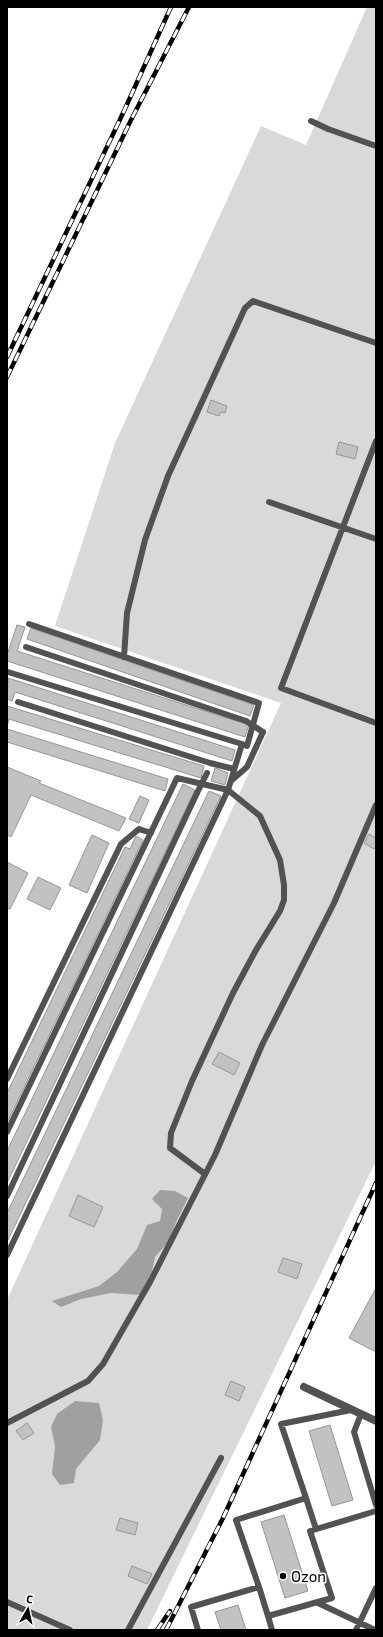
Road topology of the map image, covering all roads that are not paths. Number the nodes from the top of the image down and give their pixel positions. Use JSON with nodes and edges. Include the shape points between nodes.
{"nodes":[{"id":1,"x":311,"y":121,"type":"dead end"},
{"id":2,"x":376,"y":146,"type":"edge"},
{"id":3,"x":376,"y":344,"type":"edge"},
{"id":4,"x":376,"y":441,"type":"edge"},
{"id":5,"x":269,"y":502,"type":"dead end"},
{"id":6,"x":343,"y":527,"type":"junction"},
{"id":7,"x":376,"y":539,"type":"edge"},
{"id":8,"x":29,"y":624,"type":"dead end"},
{"id":9,"x":26,"y":647,"type":"dead end"},
{"id":10,"x":124,"y":657,"type":"junction"},
{"id":11,"x":8,"y":672,"type":"edge"},
{"id":12,"x":18,"y":702,"type":"dead end"},
{"id":13,"x":376,"y":723,"type":"edge"},
{"id":14,"x":242,"y":744,"type":"junction"},
{"id":15,"x":210,"y":763,"type":"junction"},
{"id":16,"x":234,"y":769,"type":"junction"},
{"id":17,"x":232,"y":780,"type":"junction"},
{"id":18,"x":228,"y":790,"type":"junction"},
{"id":19,"x":376,"y":805,"type":"edge"},
{"id":20,"x":151,"y":833,"type":"junction"},
{"id":21,"x":7,"y":1079,"type":"edge"},
{"id":22,"x":7,"y":1132,"type":"edge"},
{"id":23,"x":205,"y":1174,"type":"junction"},
{"id":24,"x":7,"y":1196,"type":"edge"},
{"id":25,"x":7,"y":1255,"type":"edge"},
{"id":26,"x":304,"y":1387,"type":"dead end"},
{"id":27,"x":352,"y":1410,"type":"junction"},
{"id":28,"x":361,"y":1414,"type":"junction"},
{"id":29,"x":376,"y":1422,"type":"edge"},
{"id":30,"x":7,"y":1423,"type":"edge"},
{"id":31,"x":221,"y":1458,"type":"dead end"},
{"id":32,"x":306,"y":1498,"type":"junction"},
{"id":33,"x":376,"y":1506,"type":"edge"},
{"id":34,"x":376,"y":1511,"type":"edge"},
{"id":35,"x":316,"y":1530,"type":"junction"},
{"id":36,"x":259,"y":1587,"type":"junction"},
{"id":37,"x":376,"y":1588,"type":"edge"},
{"id":38,"x":7,"y":1602,"type":"edge"},
{"id":39,"x":318,"y":1603,"type":"junction"},
{"id":40,"x":268,"y":1616,"type":"junction"},
{"id":41,"x":359,"y":1623,"type":"junction"},
{"id":42,"x":70,"y":1630,"type":"edge"},
{"id":43,"x":128,"y":1630,"type":"edge"},
{"id":44,"x":198,"y":1630,"type":"edge"},
{"id":45,"x":272,"y":1630,"type":"edge"},
{"id":46,"x":356,"y":1630,"type":"edge"},
{"id":47,"x":375,"y":1630,"type":"edge"}],
"edges":[{"from":1,"to":2,"type":"lane"},
{"from":3,"to":10,"type":"lane","via":[[253,301],[245,308],[168,476],[145,540],[127,614]]},
{"from":4,"to":6,"type":"lane"},
{"from":5,"to":6,"type":"lane"},
{"from":6,"to":7,"type":"lane"},
{"from":6,"to":13,"type":"lane","via":[[281,688]]},
{"from":8,"to":10,"type":"lane"},
{"from":9,"to":17,"type":"lane","bridge":true,"via":[[246,721],[264,732],[248,767]]},
{"from":10,"to":14,"type":"lane","via":[[259,704],[247,746]]},
{"from":11,"to":14,"type":"lane"},
{"from":12,"to":15,"type":"lane"},
{"from":14,"to":16,"type":"lane"},
{"from":15,"to":16,"type":"lane"},
{"from":15,"to":24,"type":"lane","bridge":true},
{"from":16,"to":17,"type":"lane"},
{"from":17,"to":18,"type":"lane"},
{"from":18,"to":20,"type":"lane","via":[[177,778]]},
{"from":18,"to":23,"type":"lane","via":[[260,816],[280,860],[284,900],[233,993],[171,1133],[170,1148]]},
{"from":18,"to":25,"type":"lane"},
{"from":19,"to":23,"type":"lane","via":[[334,903],[262,1045]]},
{"from":20,"to":21,"type":"lane","via":[[139,829],[121,844]]},
{"from":20,"to":22,"type":"lane"},
{"from":23,"to":30,"type":"lane","via":[[150,1282],[103,1364],[88,1381]]},
{"from":26,"to":27,"type":"street"},
{"from":27,"to":28,"type":"street"},
{"from":27,"to":32,"type":"lane","via":[[281,1424]]},
{"from":28,"to":29,"type":"street"},
{"from":28,"to":33,"type":"lane","via":[[354,1432]]},
{"from":31,"to":43,"type":"lane"},
{"from":32,"to":35,"type":"lane"},
{"from":32,"to":36,"type":"lane","via":[[236,1520]]},
{"from":34,"to":35,"type":"lane"},
{"from":35,"to":39,"type":"lane","via":[[310,1531],[332,1598]]},
{"from":36,"to":40,"type":"lane"},
{"from":36,"to":44,"type":"lane","via":[[191,1607]]},
{"from":37,"to":41,"type":"lane"},
{"from":38,"to":42,"type":"lane"},
{"from":39,"to":40,"type":"lane"},
{"from":39,"to":41,"type":"lane"},
{"from":40,"to":45,"type":"lane"},
{"from":41,"to":46,"type":"lane"},
{"from":41,"to":47,"type":"lane"}]}
